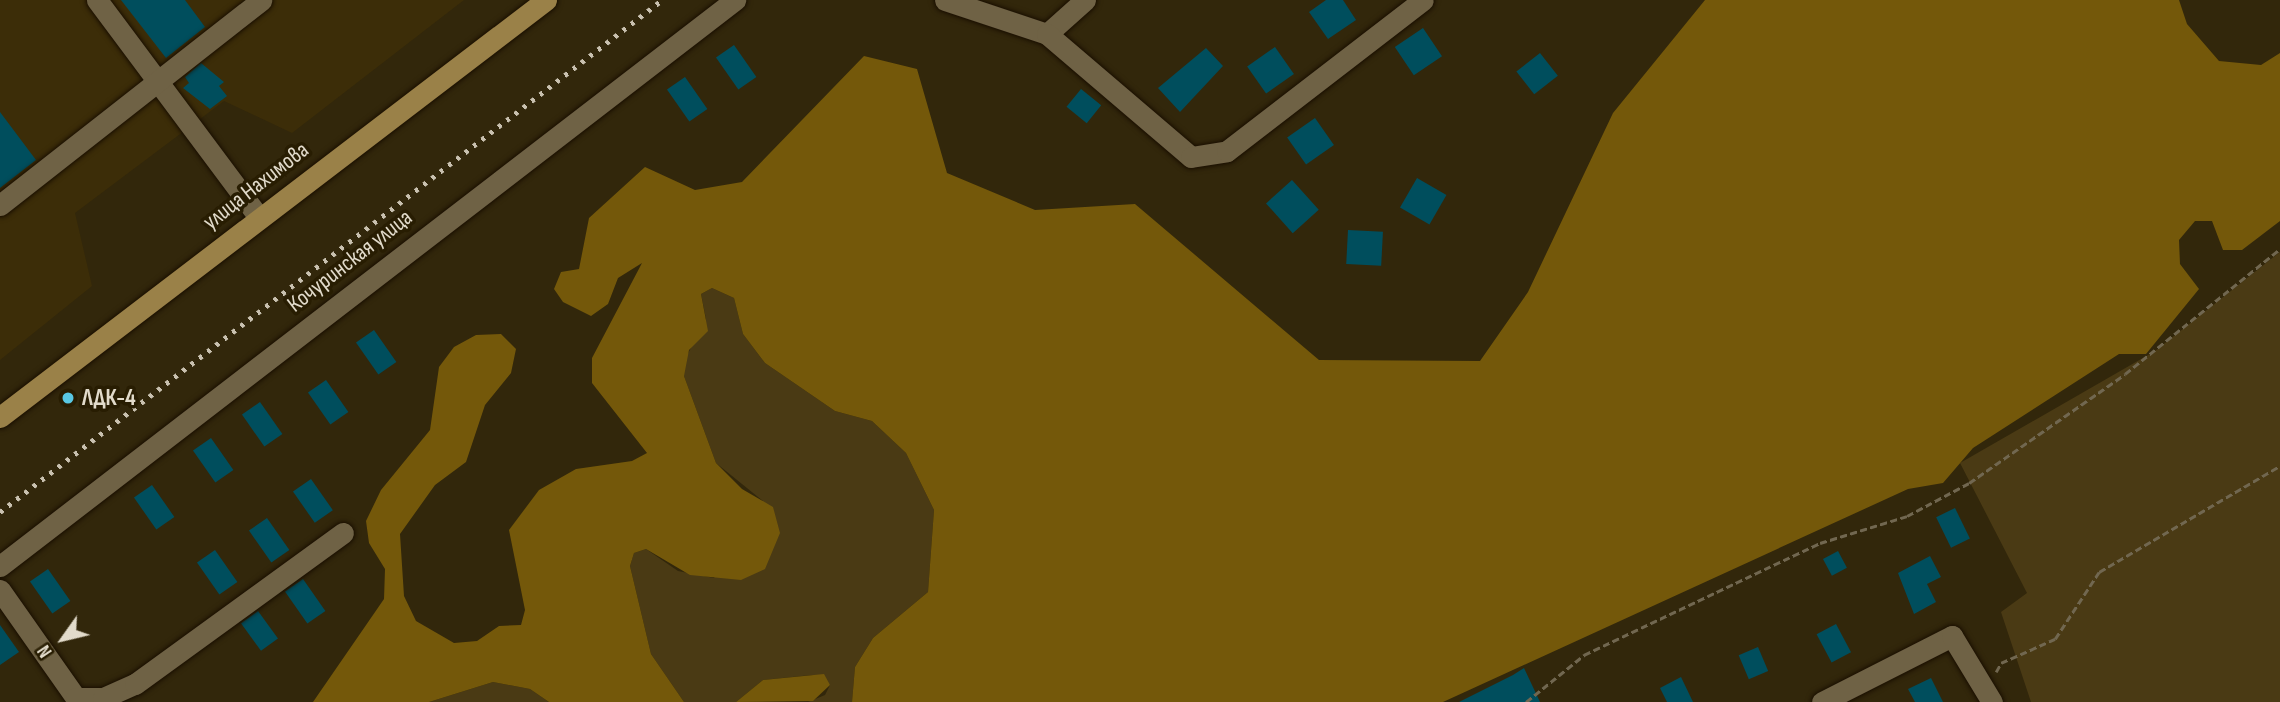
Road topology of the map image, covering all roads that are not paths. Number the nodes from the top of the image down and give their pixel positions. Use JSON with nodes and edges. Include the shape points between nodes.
{"nodes":[{"id":1,"x":97,"y":0,"type":"edge"},
{"id":2,"x":261,"y":0,"type":"edge"},
{"id":3,"x":547,"y":0,"type":"edge"},
{"id":4,"x":735,"y":0,"type":"edge"},
{"id":5,"x":945,"y":0,"type":"edge"},
{"id":6,"x":1085,"y":0,"type":"edge"},
{"id":7,"x":1423,"y":0,"type":"edge"},
{"id":8,"x":1047,"y":34,"type":"junction"},
{"id":9,"x":155,"y":77,"type":"junction"},
{"id":10,"x":0,"y":205,"type":"edge"},
{"id":11,"x":259,"y":217,"type":"junction"},
{"id":12,"x":0,"y":417,"type":"edge"},
{"id":13,"x":343,"y":533,"type":"dead end"},
{"id":14,"x":0,"y":566,"type":"edge"},
{"id":15,"x":0,"y":590,"type":"edge"},
{"id":16,"x":1991,"y":701,"type":"edge"},
{"id":17,"x":1822,"y":702,"type":"edge"}],
"edges":[{"from":1,"to":9,"type":"street"},
{"from":2,"to":9,"type":"street"},
{"from":3,"to":11,"type":"main road","name":"улица Нахимова"},
{"from":4,"to":14,"type":"street","name":"Кочуринская улица"},
{"from":5,"to":8,"type":"street"},
{"from":6,"to":8,"type":"street"},
{"from":7,"to":8,"type":"street","via":[[1227,151],[1191,157]]},
{"from":9,"to":10,"type":"street"},
{"from":9,"to":11,"type":"street"},
{"from":11,"to":12,"type":"main road","name":"улица Нахимова"},
{"from":13,"to":15,"type":"street","via":[[135,684],[103,698],[76,698]]},
{"from":16,"to":17,"type":"street","via":[[1952,636]]}]}
